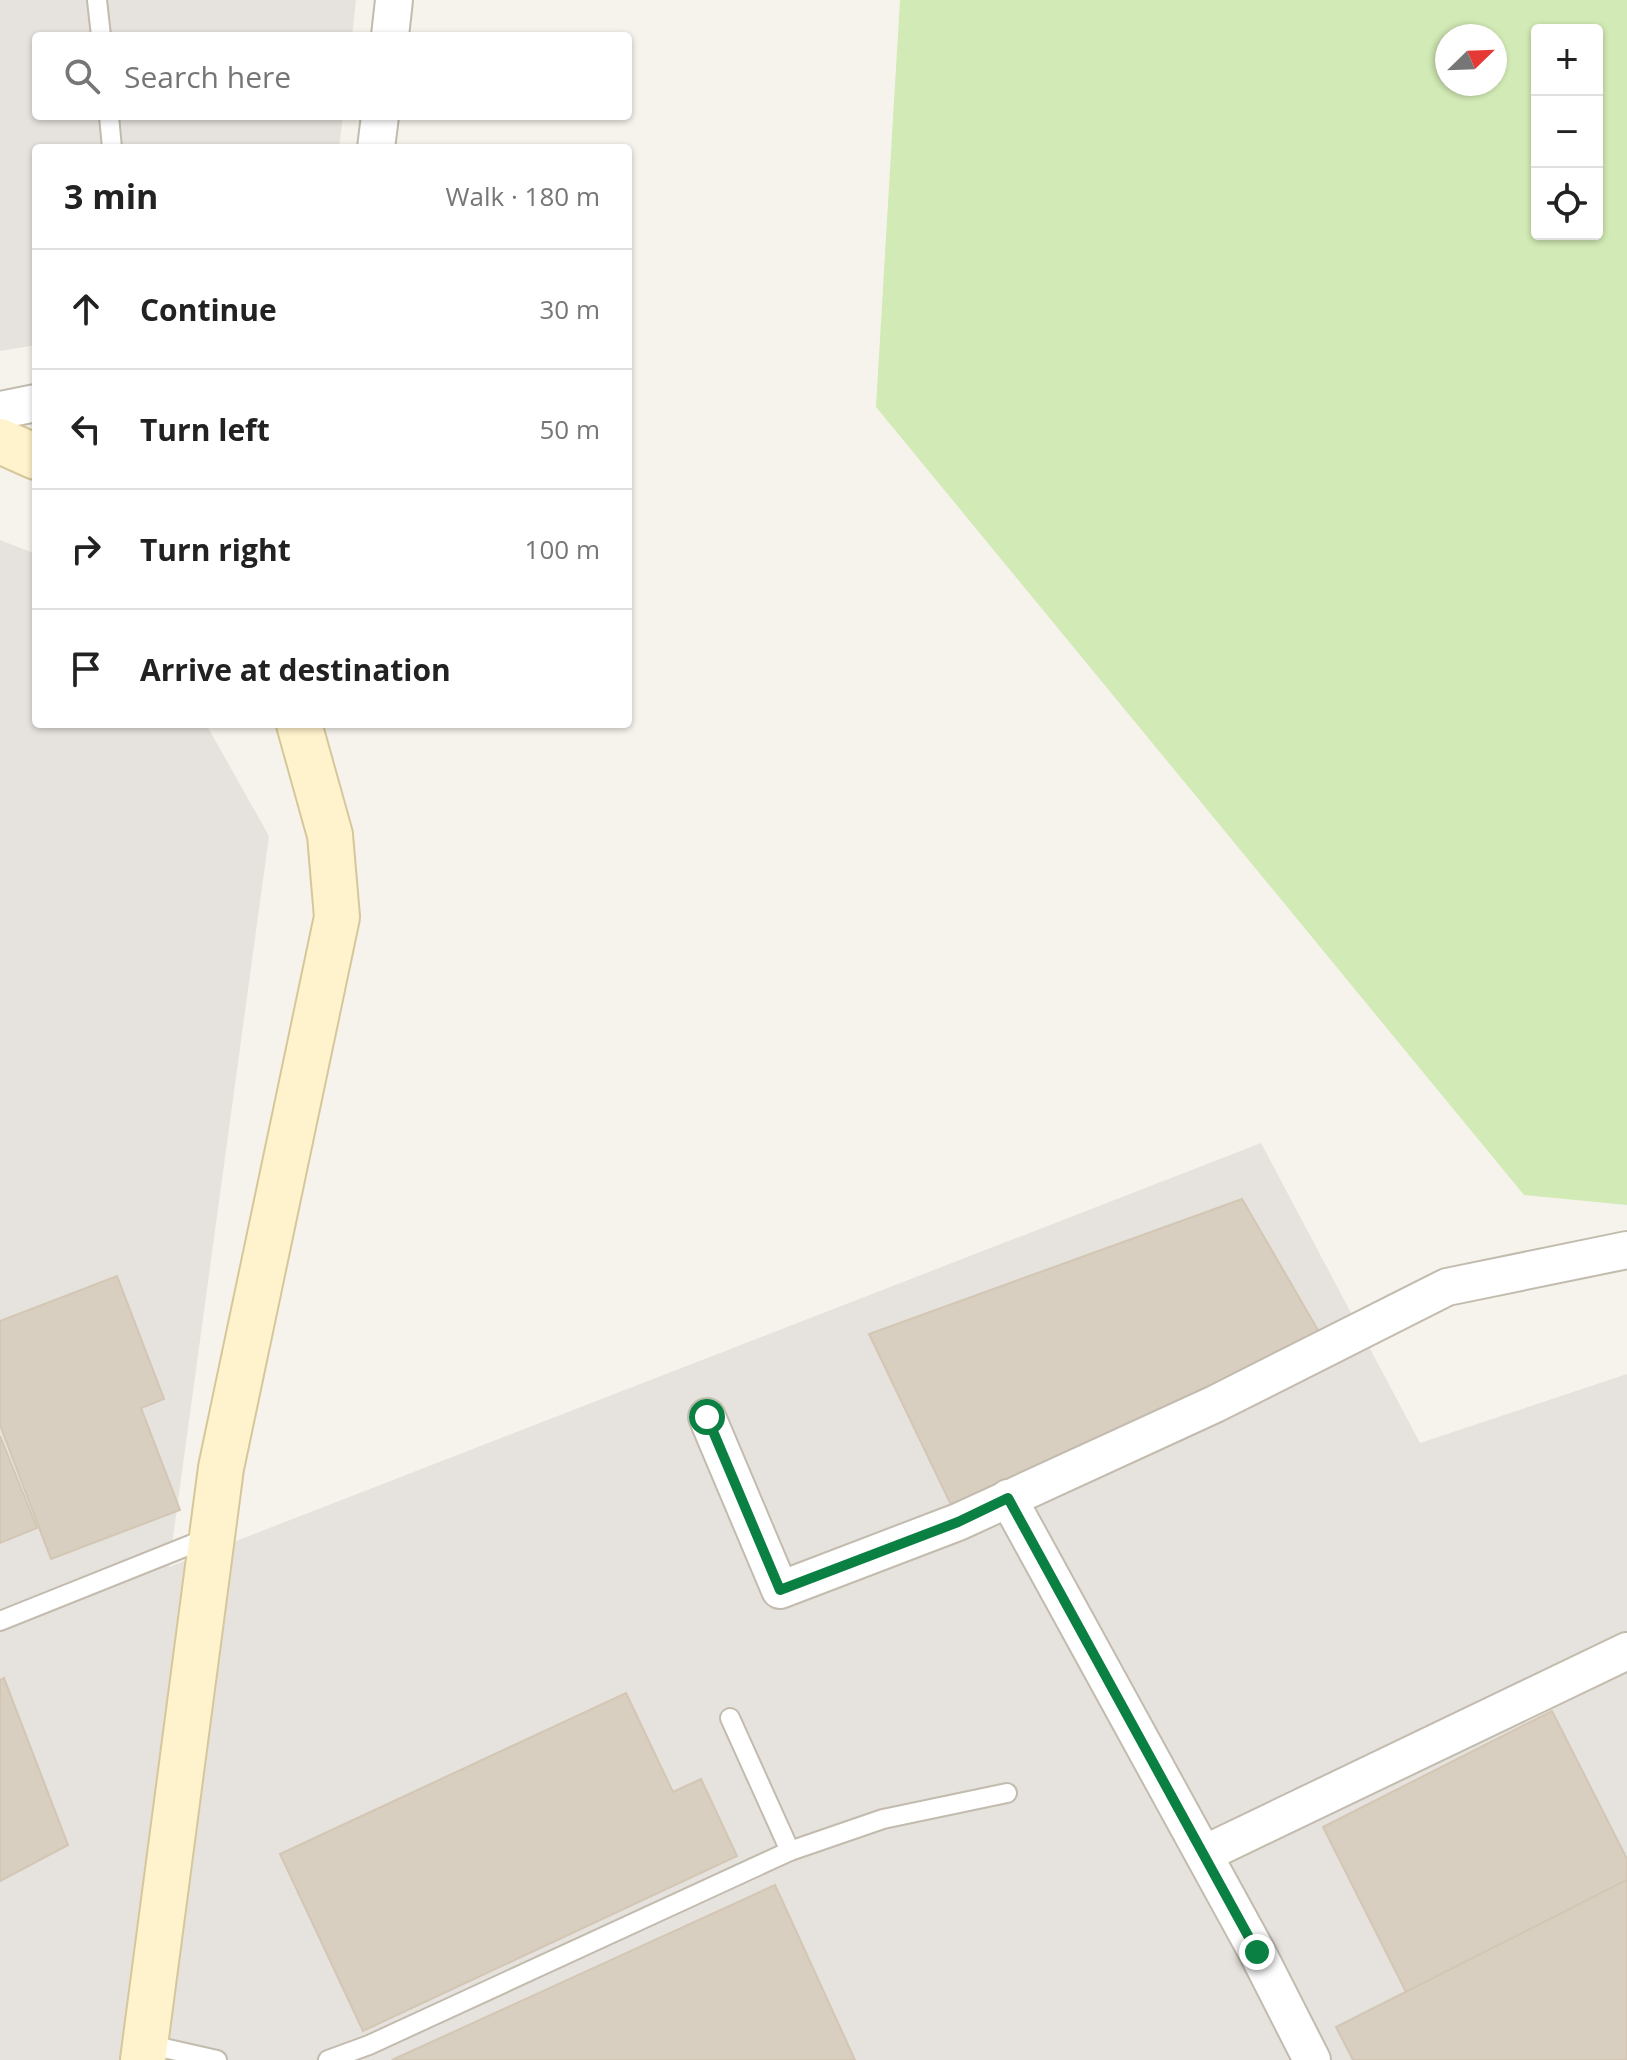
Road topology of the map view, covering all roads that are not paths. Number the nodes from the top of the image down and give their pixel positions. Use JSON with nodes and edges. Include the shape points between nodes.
{"nodes":[{"id":1,"x":97,"y":0,"type":"edge"},
{"id":2,"x":394,"y":0,"type":"edge"},
{"id":3,"x":101,"y":32,"type":"edge"},
{"id":4,"x":390,"y":32,"type":"edge"},
{"id":5,"x":109,"y":120,"type":"edge"},
{"id":6,"x":380,"y":120,"type":"edge"},
{"id":7,"x":112,"y":144,"type":"edge"},
{"id":8,"x":376,"y":144,"type":"edge"},
{"id":9,"x":32,"y":404,"type":"edge"},
{"id":10,"x":0,"y":410,"type":"edge"},
{"id":11,"x":0,"y":441,"type":"edge"},
{"id":12,"x":32,"y":455,"type":"edge"},
{"id":13,"x":300,"y":728,"type":"edge"},
{"id":14,"x":1627,"y":1250,"type":"edge"},
{"id":15,"x":707,"y":1417,"type":"dead end"},
{"id":16,"x":1008,"y":1498,"type":"junction"},
{"id":17,"x":212,"y":1536,"type":"junction"},
{"id":18,"x":0,"y":1621,"type":"edge"},
{"id":19,"x":1627,"y":1651,"type":"edge"},
{"id":20,"x":730,"y":1718,"type":"dead end"},
{"id":21,"x":1007,"y":1793,"type":"dead end"},
{"id":22,"x":790,"y":1851,"type":"junction"},
{"id":23,"x":1204,"y":1854,"type":"junction"},
{"id":24,"x":144,"y":2052,"type":"edge"},
{"id":25,"x":217,"y":2060,"type":"edge"},
{"id":26,"x":328,"y":2060,"type":"edge"},
{"id":27,"x":1312,"y":2060,"type":"edge"}],
"edges":[{"from":1,"to":3,"type":"lane"},
{"from":2,"to":4,"type":"street"},
{"from":5,"to":7,"type":"lane"},
{"from":6,"to":8,"type":"street"},
{"from":9,"to":10,"type":"street"},
{"from":11,"to":12,"type":"street"},
{"from":13,"to":17,"type":"street","via":[[330,835],[337,917],[221,1468]]},
{"from":14,"to":16,"type":"street","via":[[1447,1287],[1215,1404]]},
{"from":15,"to":16,"type":"street","via":[[780,1590]]},
{"from":16,"to":23,"type":"street"},
{"from":17,"to":18,"type":"lane"},
{"from":17,"to":24,"type":"street"},
{"from":19,"to":23,"type":"street"},
{"from":20,"to":22,"type":"lane"},
{"from":21,"to":22,"type":"lane","via":[[883,1819]]},
{"from":22,"to":26,"type":"lane"},
{"from":23,"to":27,"type":"street"},
{"from":24,"to":25,"type":"lane"}]}
